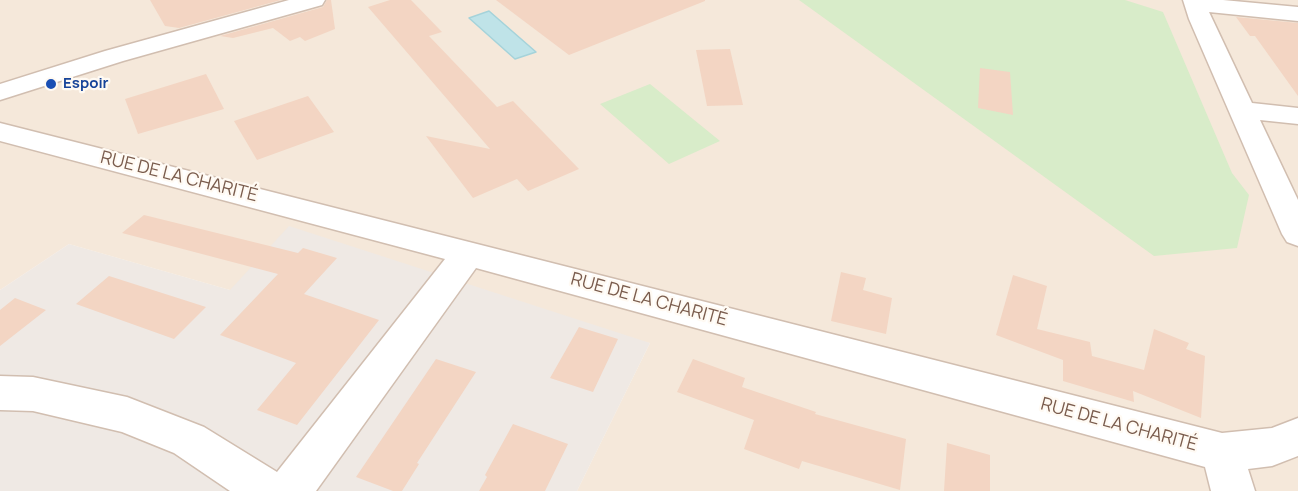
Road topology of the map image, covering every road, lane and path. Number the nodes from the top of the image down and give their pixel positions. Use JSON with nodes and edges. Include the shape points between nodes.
{"nodes":[{"id":1,"x":314,"y":0,"type":"edge"},
{"id":2,"x":1194,"y":2,"type":"edge"},
{"id":3,"x":1298,"y":14,"type":"edge"},
{"id":4,"x":114,"y":56,"type":"junction"},
{"id":5,"x":0,"y":79,"type":"edge"},
{"id":6,"x":0,"y":92,"type":"edge"},
{"id":7,"x":1242,"y":111,"type":"junction"},
{"id":8,"x":1298,"y":116,"type":"edge"},
{"id":9,"x":0,"y":132,"type":"edge"},
{"id":10,"x":1298,"y":234,"type":"edge"},
{"id":11,"x":468,"y":253,"type":"junction"},
{"id":12,"x":16,"y":393,"type":"edge"},
{"id":13,"x":1298,"y":437,"type":"edge"},
{"id":14,"x":1228,"y":471,"type":"edge"},
{"id":15,"x":268,"y":491,"type":"edge"},
{"id":16,"x":290,"y":491,"type":"edge"}],
"edges":[{"from":1,"to":4,"type":"street"},
{"from":2,"to":3,"type":"street"},
{"from":2,"to":7,"type":"street"},
{"from":4,"to":5,"type":"street"},
{"from":4,"to":6,"type":"street"},
{"from":7,"to":8,"type":"street"},
{"from":7,"to":10,"type":"street"},
{"from":9,"to":11,"type":"street","name":"RUE DE LA CHARITÉ"},
{"from":11,"to":14,"type":"street","name":"RUE DE LA CHARITÉ"},
{"from":11,"to":16,"type":"street"},
{"from":12,"to":15,"type":"street","via":[[77,402],[127,415],[179,436]]},
{"from":13,"to":14,"type":"street","name":"RUE DE LA CHARITÉ"}]}
